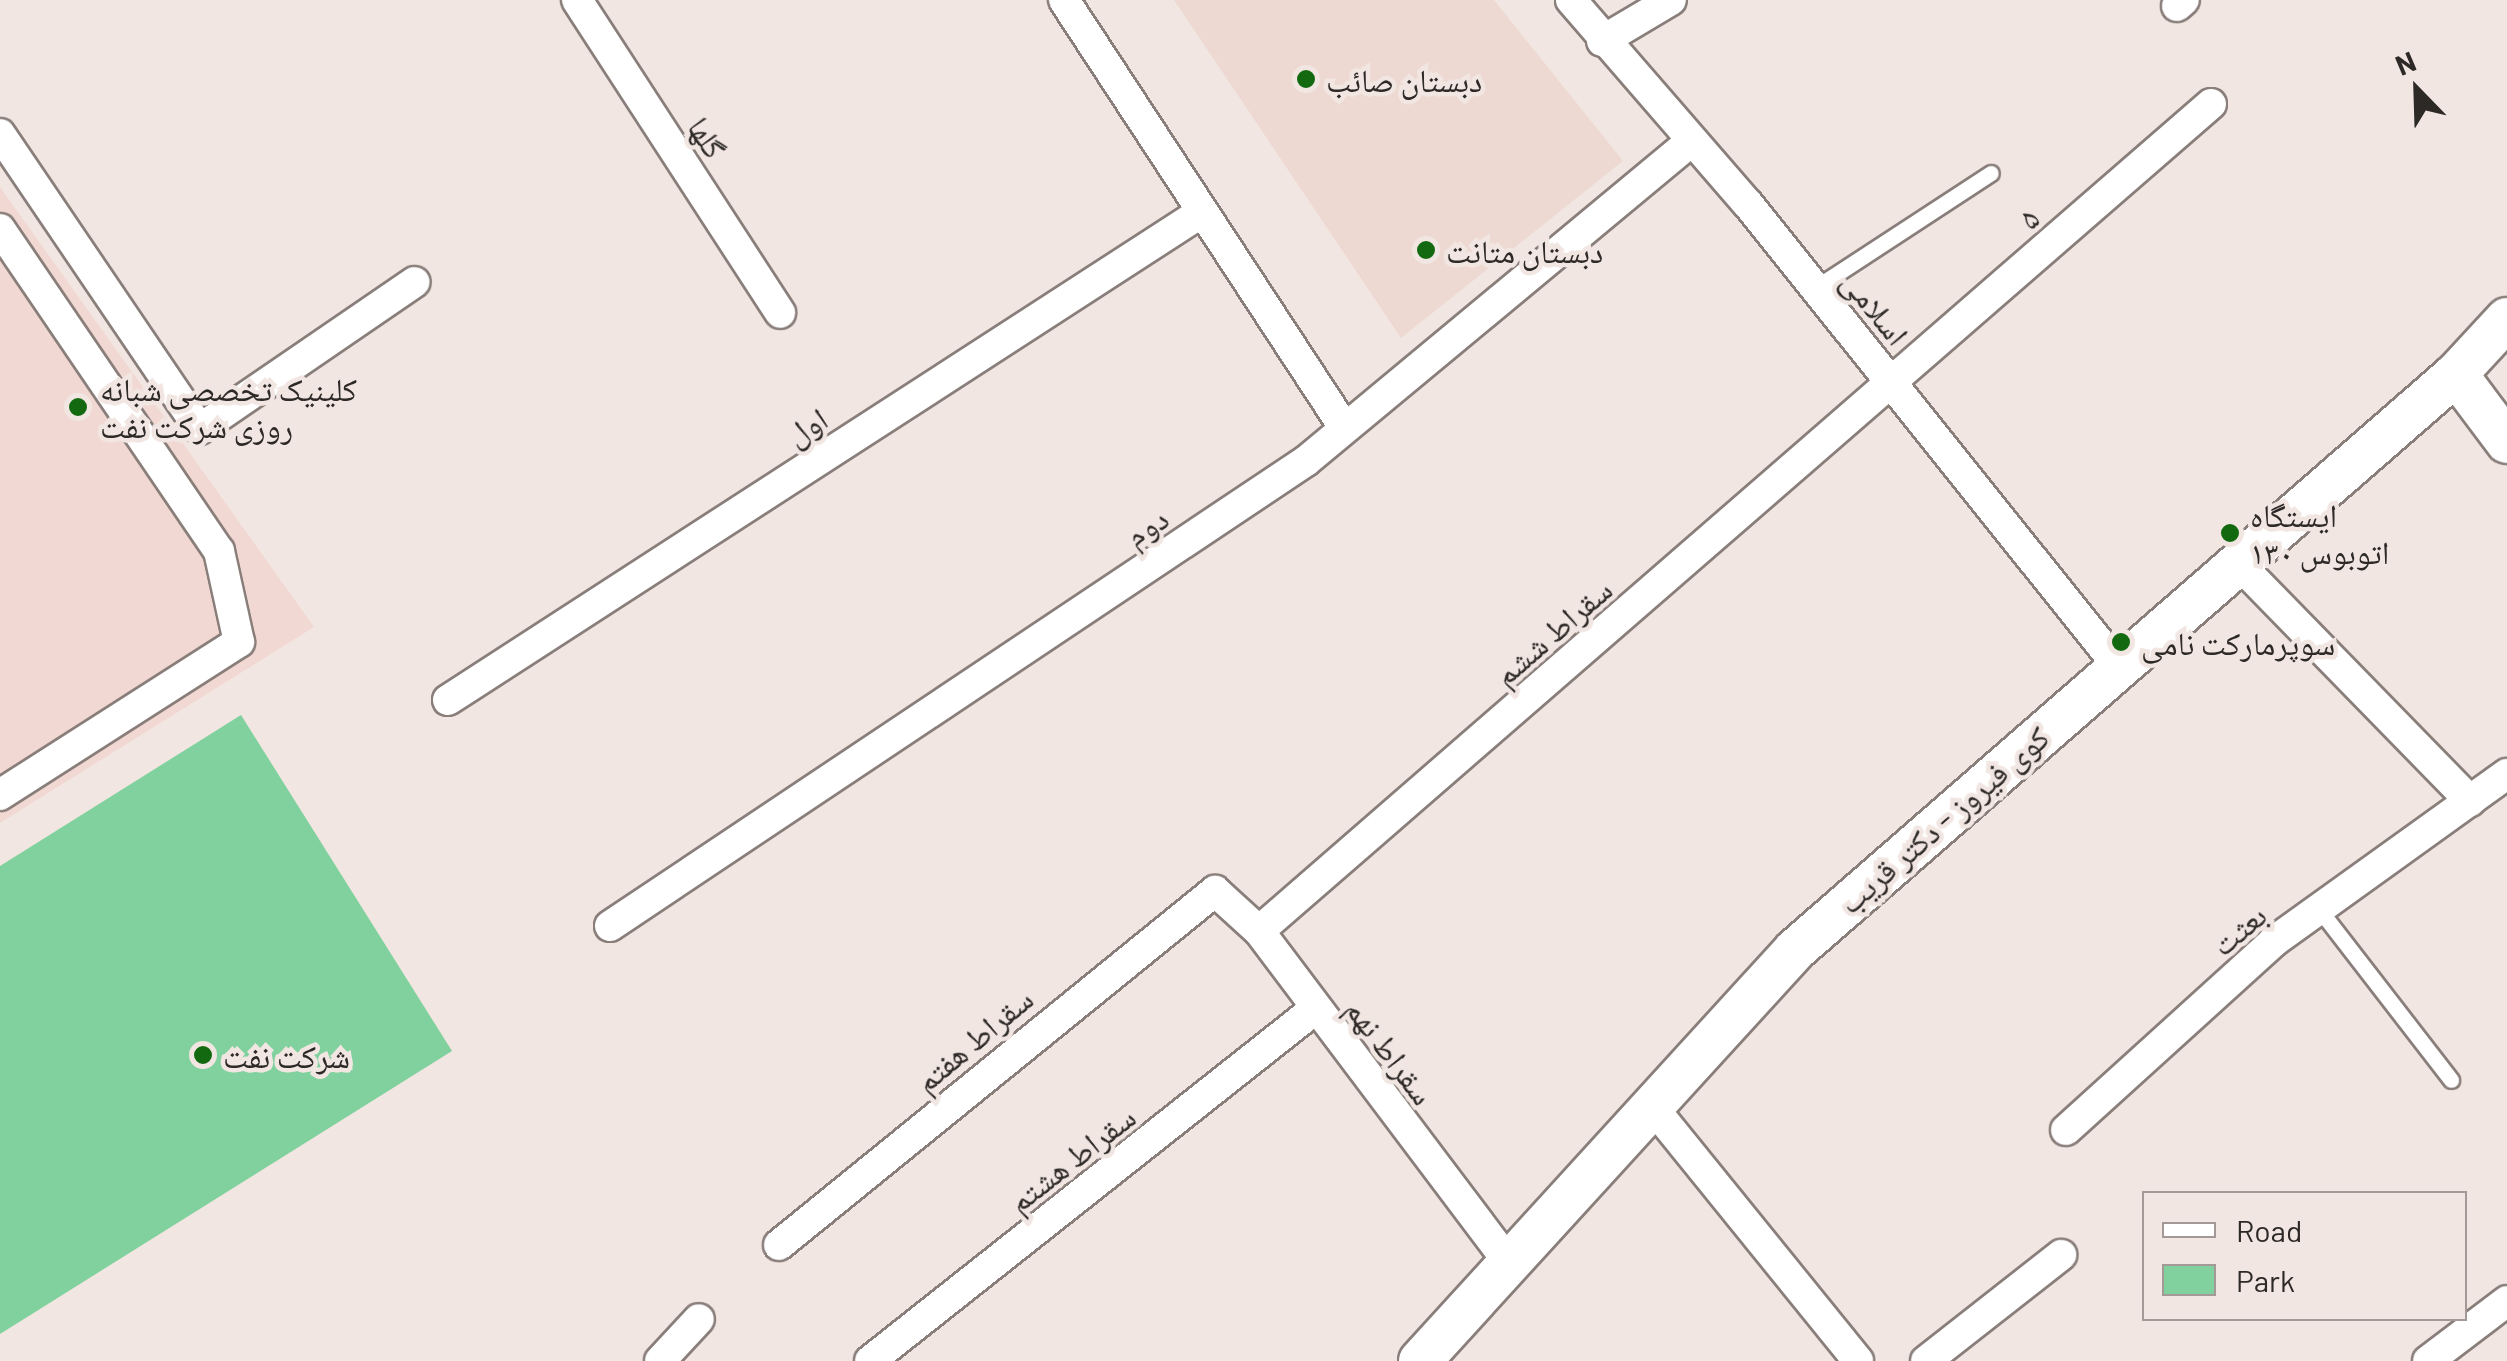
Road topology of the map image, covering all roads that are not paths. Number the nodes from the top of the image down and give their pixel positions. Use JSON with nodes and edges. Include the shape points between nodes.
{"nodes":[{"id":1,"x":578,"y":0,"type":"edge"},
{"id":2,"x":1064,"y":0,"type":"edge"},
{"id":3,"x":1570,"y":0,"type":"edge"},
{"id":4,"x":1671,"y":0,"type":"edge"},
{"id":5,"x":1602,"y":41,"type":"junction"},
{"id":6,"x":2211,"y":104,"type":"dead end"},
{"id":7,"x":0,"y":134,"type":"edge"},
{"id":8,"x":1690,"y":142,"type":"junction"},
{"id":9,"x":1991,"y":173,"type":"dead end"},
{"id":10,"x":1202,"y":212,"type":"junction"},
{"id":11,"x":0,"y":229,"type":"edge"},
{"id":12,"x":415,"y":282,"type":"dead end"},
{"id":13,"x":1815,"y":288,"type":"junction"},
{"id":14,"x":780,"y":312,"type":"dead end"},
{"id":15,"x":2507,"y":319,"type":"edge"},
{"id":16,"x":2456,"y":374,"type":"junction"},
{"id":17,"x":1891,"y":383,"type":"junction"},
{"id":18,"x":1342,"y":424,"type":"junction"},
{"id":19,"x":2507,"y":442,"type":"edge"},
{"id":20,"x":2237,"y":562,"type":"junction"},
{"id":21,"x":2118,"y":666,"type":"junction"},
{"id":22,"x":448,"y":700,"type":"dead end"},
{"id":23,"x":2507,"y":774,"type":"edge"},
{"id":24,"x":0,"y":795,"type":"edge"},
{"id":25,"x":2470,"y":801,"type":"junction"},
{"id":26,"x":1215,"y":891,"type":"joint"},
{"id":27,"x":2319,"y":909,"type":"junction"},
{"id":28,"x":610,"y":926,"type":"dead end"},
{"id":29,"x":1259,"y":931,"type":"junction"},
{"id":30,"x":1314,"y":1009,"type":"junction"},
{"id":31,"x":2451,"y":1080,"type":"dead end"},
{"id":32,"x":1651,"y":1105,"type":"junction"},
{"id":33,"x":2066,"y":1130,"type":"dead end"},
{"id":34,"x":778,"y":1244,"type":"dead end"},
{"id":35,"x":2061,"y":1255,"type":"dead end"},
{"id":36,"x":1507,"y":1260,"type":"junction"},
{"id":37,"x":2507,"y":1301,"type":"edge"},
{"id":38,"x":699,"y":1319,"type":"dead end"},
{"id":39,"x":660,"y":1361,"type":"edge"},
{"id":40,"x":870,"y":1361,"type":"edge"},
{"id":41,"x":1420,"y":1361,"type":"edge"},
{"id":42,"x":1858,"y":1361,"type":"edge"},
{"id":43,"x":1926,"y":1361,"type":"edge"},
{"id":44,"x":2428,"y":1361,"type":"edge"}],
"edges":[{"from":1,"to":14,"type":"street","name":"گلها"},
{"from":2,"to":10,"type":"street"},
{"from":3,"to":5,"type":"street","name":"اسلامی"},
{"from":4,"to":5,"type":"street"},
{"from":5,"to":8,"type":"street","name":"اسلامی"},
{"from":6,"to":17,"type":"street","name":"۵"},
{"from":7,"to":12,"type":"street","via":[[200,430]]},
{"from":8,"to":13,"type":"street","name":"اسلامی"},
{"from":8,"to":18,"type":"street","name":"دوم"},
{"from":9,"to":13,"type":"lane"},
{"from":10,"to":18,"type":"street"},
{"from":10,"to":22,"type":"street","name":"اول"},
{"from":11,"to":24,"type":"street","via":[[219,551],[239,642]]},
{"from":13,"to":17,"type":"street","name":"اسلامی"},
{"from":15,"to":16,"type":"main road","name":"کوی فیروز - دکتر قریب"},
{"from":16,"to":19,"type":"main road"},
{"from":16,"to":20,"type":"main road","name":"کوی فیروز - دکتر قریب"},
{"from":17,"to":21,"type":"street","name":"اسلامی"},
{"from":17,"to":29,"type":"street","name":"سقراط ششم"},
{"from":18,"to":28,"type":"street","name":"دوم","via":[[1306,461]]},
{"from":20,"to":21,"type":"main road","name":"کوی فیروز - دکتر قریب"},
{"from":20,"to":25,"type":"street"},
{"from":21,"to":32,"type":"main road","name":"کوی فیروز - دکتر قریب","via":[[1794,950]]},
{"from":23,"to":25,"type":"street","name":"بعثت"},
{"from":25,"to":27,"type":"street","name":"بعثت"},
{"from":26,"to":29,"type":"street","name":"سقراط نهم"},
{"from":26,"to":34,"type":"street","name":"سقراط هفتم"},
{"from":27,"to":31,"type":"lane"},
{"from":27,"to":33,"type":"street","name":"بعثت"},
{"from":29,"to":30,"type":"street","name":"سقراط نهم"},
{"from":30,"to":36,"type":"street","name":"سقراط نهم"},
{"from":30,"to":40,"type":"street","name":"سقراط هشتم"},
{"from":32,"to":36,"type":"main road","name":"کوی فیروز - دکتر قریب"},
{"from":32,"to":42,"type":"street"},
{"from":35,"to":43,"type":"street"},
{"from":36,"to":41,"type":"main road","name":"کوی فیروز - دکتر قریب"},
{"from":37,"to":44,"type":"street"},
{"from":38,"to":39,"type":"street"}]}
